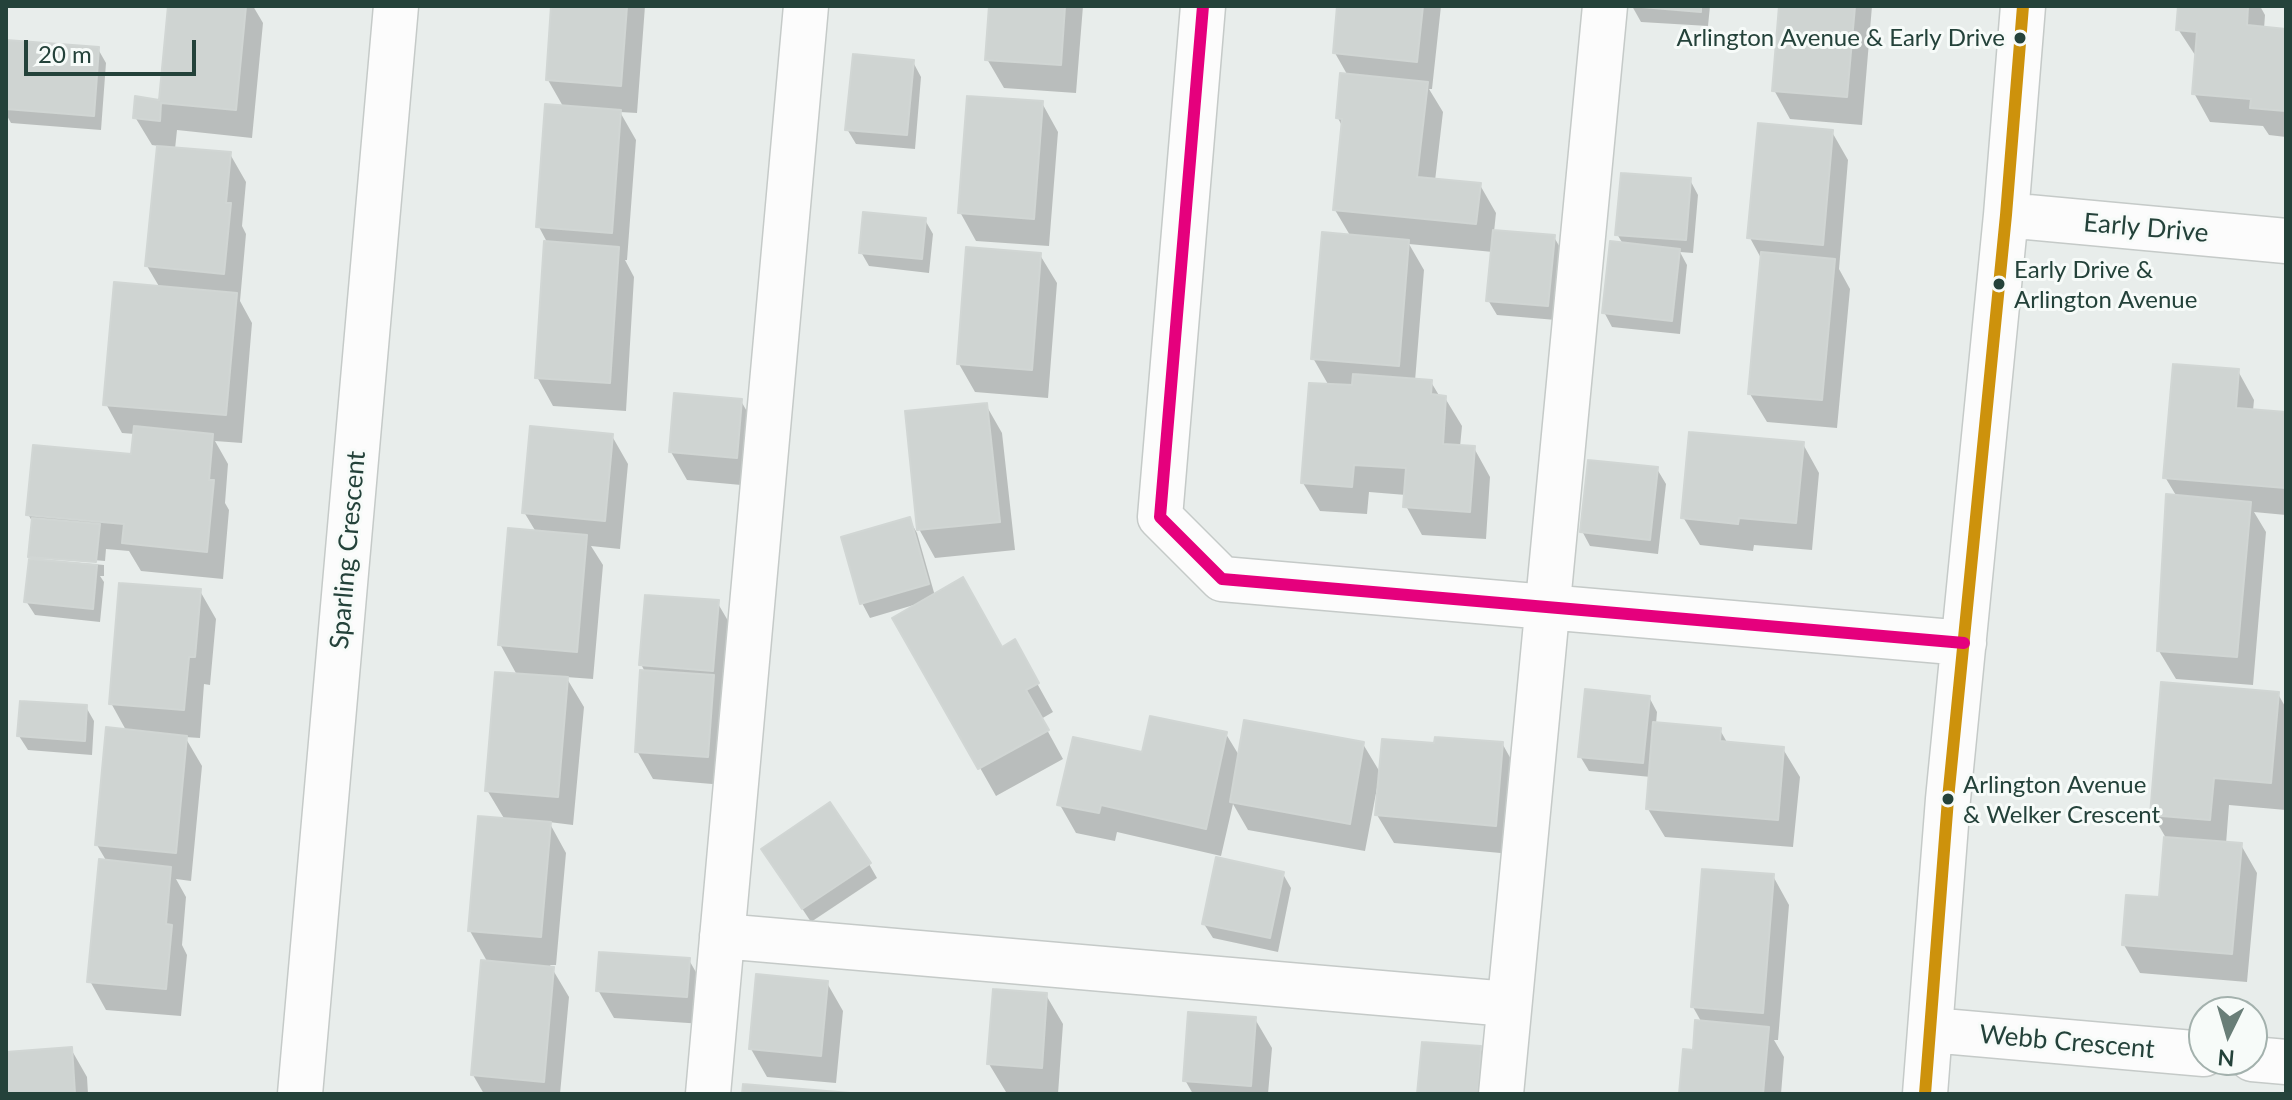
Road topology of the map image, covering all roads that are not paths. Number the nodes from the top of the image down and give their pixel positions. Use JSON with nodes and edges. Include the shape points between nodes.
{"nodes":[{"id":1,"x":396,"y":6,"type":"edge"},
{"id":2,"x":806,"y":6,"type":"edge"},
{"id":3,"x":1203,"y":6,"type":"edge"},
{"id":4,"x":1605,"y":6,"type":"edge"},
{"id":5,"x":2023,"y":6,"type":"edge"},
{"id":6,"x":2006,"y":215,"type":"junction"},
{"id":7,"x":2286,"y":241,"type":"edge"},
{"id":8,"x":1549,"y":607,"type":"junction"},
{"id":9,"x":1964,"y":643,"type":"junction"},
{"id":10,"x":722,"y":936,"type":"junction"},
{"id":11,"x":1508,"y":1004,"type":"junction"},
{"id":12,"x":1931,"y":1030,"type":"junction"},
{"id":13,"x":2188,"y":1053,"type":"edge"},
{"id":14,"x":300,"y":1094,"type":"edge"},
{"id":15,"x":708,"y":1094,"type":"edge"},
{"id":16,"x":1501,"y":1094,"type":"edge"},
{"id":17,"x":1925,"y":1094,"type":"edge"}],
"edges":[{"from":1,"to":14,"type":"street","name":"Sparling Crescent"},
{"from":2,"to":10,"type":"street"},
{"from":3,"to":8,"type":"street","via":[[1160,517],[1222,579]]},
{"from":4,"to":8,"type":"street"},
{"from":5,"to":6,"type":"street"},
{"from":6,"to":7,"type":"street","name":"Early Drive"},
{"from":6,"to":9,"type":"street"},
{"from":8,"to":9,"type":"street"},
{"from":8,"to":11,"type":"street"},
{"from":9,"to":12,"type":"street"},
{"from":10,"to":11,"type":"street"},
{"from":10,"to":15,"type":"street"},
{"from":11,"to":16,"type":"street"},
{"from":12,"to":13,"type":"street","name":"Webb Crescent"},
{"from":12,"to":17,"type":"street"}]}
